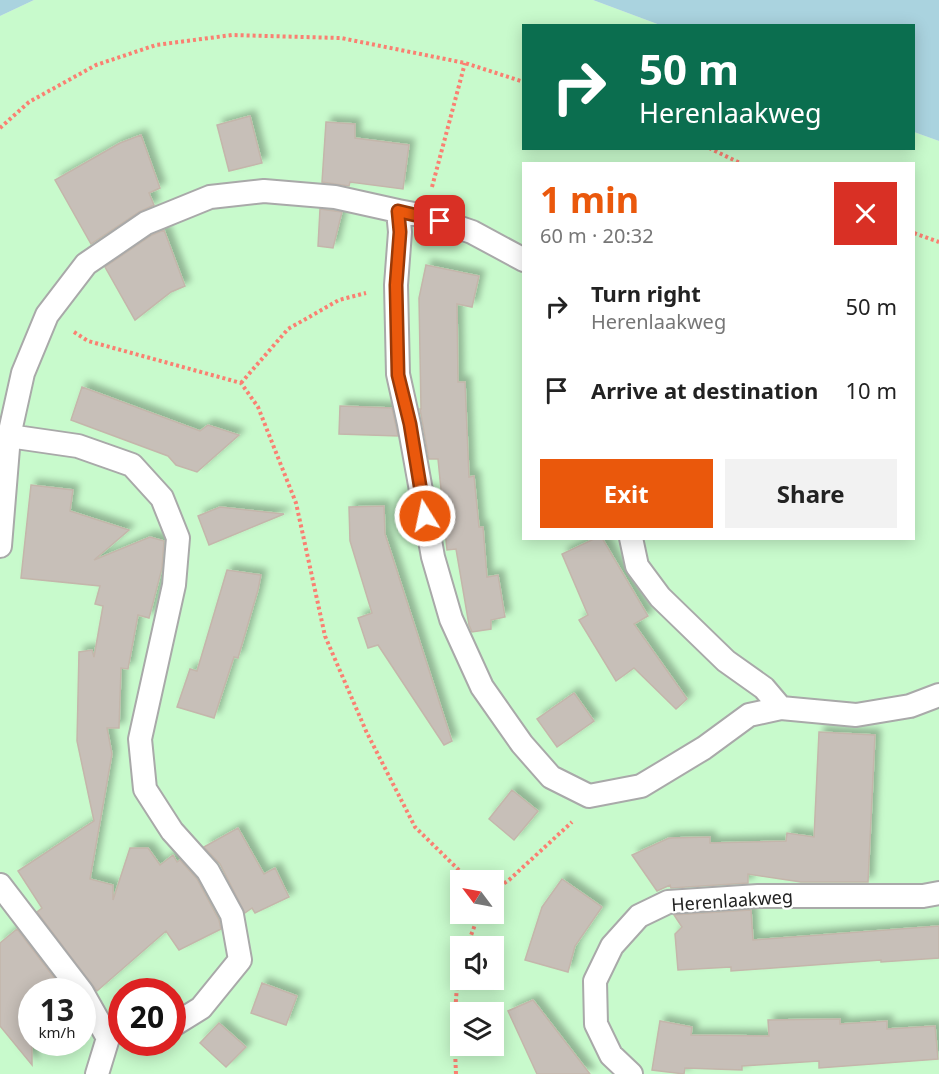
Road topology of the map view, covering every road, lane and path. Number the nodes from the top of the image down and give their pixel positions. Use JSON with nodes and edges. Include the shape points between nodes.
{"nodes":[{"id":1,"x":465,"y":63,"type":"junction"},
{"id":2,"x":522,"y":81,"type":"edge"},
{"id":3,"x":0,"y":128,"type":"edge"},
{"id":4,"x":713,"y":150,"type":"edge"},
{"id":5,"x":738,"y":162,"type":"edge"},
{"id":6,"x":398,"y":211,"type":"junction"},
{"id":7,"x":424,"y":216,"type":"junction"},
{"id":8,"x":915,"y":234,"type":"edge"},
{"id":9,"x":939,"y":242,"type":"edge"},
{"id":10,"x":522,"y":259,"type":"edge"},
{"id":11,"x":396,"y":285,"type":"junction"},
{"id":12,"x":47,"y":315,"type":"junction"},
{"id":13,"x":241,"y":383,"type":"junction"},
{"id":14,"x":9,"y":436,"type":"junction"},
{"id":15,"x":632,"y":540,"type":"edge"},
{"id":16,"x":0,"y":546,"type":"edge"},
{"id":17,"x":939,"y":695,"type":"edge"},
{"id":18,"x":781,"y":708,"type":"junction"},
{"id":19,"x":589,"y":796,"type":"junction"},
{"id":20,"x":459,"y":870,"type":"edge"},
{"id":21,"x":504,"y":883,"type":"edge"},
{"id":22,"x":0,"y":885,"type":"edge"},
{"id":23,"x":939,"y":892,"type":"edge"},
{"id":24,"x":71,"y":978,"type":"edge"},
{"id":25,"x":457,"y":990,"type":"edge"},
{"id":26,"x":96,"y":1012,"type":"edge"},
{"id":27,"x":186,"y":1017,"type":"edge"},
{"id":28,"x":108,"y":1028,"type":"edge"},
{"id":29,"x":108,"y":1052,"type":"edge"},
{"id":30,"x":97,"y":1074,"type":"edge"},
{"id":31,"x":456,"y":1074,"type":"edge"},
{"id":32,"x":631,"y":1074,"type":"edge"}],
"edges":[{"from":1,"to":2,"type":"path"},
{"from":1,"to":3,"type":"path","via":[[341,38],[232,35],[156,45],[96,64],[29,102]]},
{"from":1,"to":7,"type":"path"},
{"from":4,"to":5,"type":"path"},
{"from":6,"to":7,"type":"lane"},
{"from":6,"to":11,"type":"lane"},
{"from":6,"to":12,"type":"lane","via":[[335,197],[264,191],[210,197],[146,223],[86,264]]},
{"from":7,"to":10,"type":"lane","via":[[472,232]]},
{"from":8,"to":9,"type":"path"},
{"from":11,"to":13,"type":"path","via":[[339,300],[288,329]]},
{"from":11,"to":19,"type":"lane","via":[[398,375],[433,557],[451,620],[482,687],[522,744],[551,777]]},
{"from":12,"to":13,"type":"path","via":[[88,341]]},
{"from":12,"to":14,"type":"lane","via":[[23,373]]},
{"from":13,"to":20,"type":"path","via":[[258,407],[296,503],[325,636],[366,731],[415,827]]},
{"from":14,"to":16,"type":"lane"},
{"from":14,"to":27,"type":"lane","via":[[78,446],[132,465],[162,498],[178,538],[174,585],[140,739],[145,789],[172,831],[213,880],[232,915],[240,960],[201,1008]]},
{"from":15,"to":18,"type":"lane","via":[[638,566],[660,597],[726,661],[764,688]]},
{"from":17,"to":18,"type":"lane","via":[[910,706],[855,715]]},
{"from":18,"to":19,"type":"lane","via":[[749,715],[641,786]]},
{"from":19,"to":21,"type":"path","via":[[576,819]]},
{"from":22,"to":24,"type":"lane"},
{"from":23,"to":32,"type":"lane","name":"Herenlaakweg","via":[[923,896],[758,896],[668,902],[639,916],[612,946],[596,981],[596,1024],[610,1055]]},
{"from":25,"to":31,"type":"path"},
{"from":26,"to":28,"type":"lane"},
{"from":29,"to":30,"type":"lane"}]}
